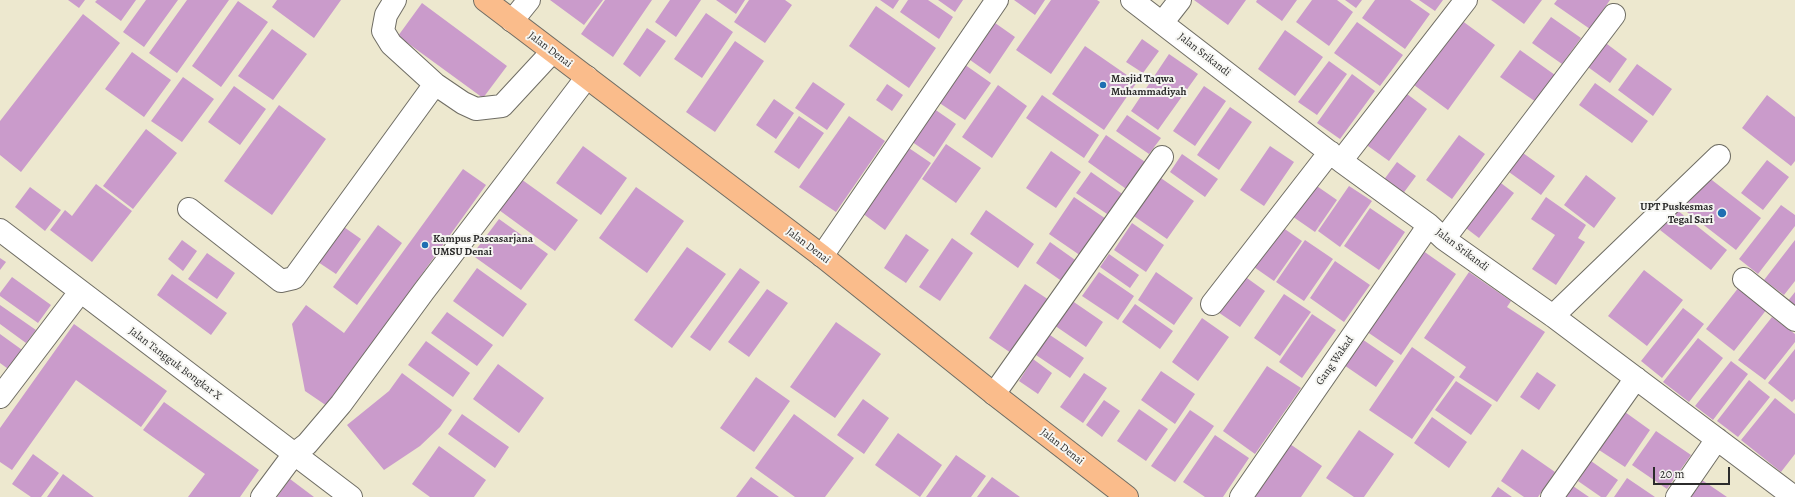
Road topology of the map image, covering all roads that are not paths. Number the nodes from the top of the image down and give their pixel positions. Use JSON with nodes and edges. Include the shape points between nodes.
{"nodes":[{"id":1,"x":395,"y":0,"type":"edge"},
{"id":2,"x":485,"y":0,"type":"edge"},
{"id":3,"x":529,"y":0,"type":"edge"},
{"id":4,"x":997,"y":0,"type":"edge"},
{"id":5,"x":1132,"y":0,"type":"edge"},
{"id":6,"x":1180,"y":0,"type":"edge"},
{"id":7,"x":1466,"y":0,"type":"edge"},
{"id":8,"x":1614,"y":15,"type":"dead end"},
{"id":9,"x":512,"y":22,"type":"junction"},
{"id":10,"x":1162,"y":23,"type":"junction"},
{"id":11,"x":552,"y":52,"type":"junction"},
{"id":12,"x":587,"y":77,"type":"junction"},
{"id":13,"x":435,"y":84,"type":"junction"},
{"id":14,"x":1718,"y":156,"type":"dead end"},
{"id":15,"x":1335,"y":157,"type":"junction"},
{"id":16,"x":1162,"y":158,"type":"dead end"},
{"id":17,"x":189,"y":209,"type":"dead end"},
{"id":18,"x":0,"y":230,"type":"edge"},
{"id":19,"x":1436,"y":232,"type":"junction"},
{"id":20,"x":822,"y":256,"type":"junction"},
{"id":21,"x":1744,"y":279,"type":"dead end"},
{"id":22,"x":80,"y":292,"type":"junction"},
{"id":23,"x":1212,"y":304,"type":"dead end"},
{"id":24,"x":1553,"y":316,"type":"junction"},
{"id":25,"x":1795,"y":320,"type":"edge"},
{"id":26,"x":1636,"y":378,"type":"junction"},
{"id":27,"x":994,"y":394,"type":"junction"},
{"id":28,"x":0,"y":397,"type":"edge"},
{"id":29,"x":1717,"y":439,"type":"junction"},
{"id":30,"x":301,"y":449,"type":"junction"},
{"id":31,"x":262,"y":497,"type":"edge"},
{"id":32,"x":351,"y":497,"type":"edge"},
{"id":33,"x":1127,"y":497,"type":"edge"},
{"id":34,"x":1241,"y":497,"type":"edge"},
{"id":35,"x":1552,"y":497,"type":"edge"},
{"id":36,"x":1677,"y":497,"type":"edge"},
{"id":37,"x":1794,"y":497,"type":"edge"}],
"edges":[{"from":1,"to":13,"type":"street","via":[[386,15],[383,31],[391,44]]},
{"from":2,"to":9,"type":"main road","name":"Jalan Denai"},
{"from":3,"to":9,"type":"street"},
{"from":4,"to":20,"type":"street"},
{"from":5,"to":10,"type":"street","name":"Jalan Srikandi"},
{"from":6,"to":10,"type":"street"},
{"from":7,"to":15,"type":"street"},
{"from":8,"to":19,"type":"street","name":"Gang Wakad"},
{"from":9,"to":11,"type":"main road","name":"Jalan Denai"},
{"from":10,"to":15,"type":"street","name":"Jalan Srikandi"},
{"from":11,"to":12,"type":"main road","name":"Jalan Denai"},
{"from":11,"to":13,"type":"street","via":[[502,106],[476,109]]},
{"from":12,"to":20,"type":"main road","name":"Jalan Denai"},
{"from":12,"to":30,"type":"street","via":[[326,422]]},
{"from":13,"to":17,"type":"street","via":[[294,278],[281,282]]},
{"from":14,"to":24,"type":"street"},
{"from":15,"to":19,"type":"street","name":"Jalan Srikandi"},
{"from":15,"to":23,"type":"street"},
{"from":16,"to":27,"type":"street"},
{"from":18,"to":22,"type":"street","name":"Jalan Tangguk Bongkar X"},
{"from":19,"to":24,"type":"street","name":"Jalan Srikandi"},
{"from":19,"to":34,"type":"street","name":"Gang Wakad"},
{"from":20,"to":27,"type":"main road","name":"Jalan Denai"},
{"from":21,"to":25,"type":"street"},
{"from":22,"to":28,"type":"street"},
{"from":22,"to":30,"type":"street","name":"Jalan Tangguk Bongkar X"},
{"from":24,"to":26,"type":"street","name":"Jalan Srikandi"},
{"from":26,"to":29,"type":"street","name":"Jalan Srikandi"},
{"from":26,"to":35,"type":"street"},
{"from":27,"to":33,"type":"main road","name":"Jalan Denai"},
{"from":29,"to":36,"type":"street"},
{"from":29,"to":37,"type":"street","name":"Jalan Srikandi"},
{"from":30,"to":31,"type":"street"},
{"from":30,"to":32,"type":"street","name":"Jalan Tangguk Bongkar X"}]}
